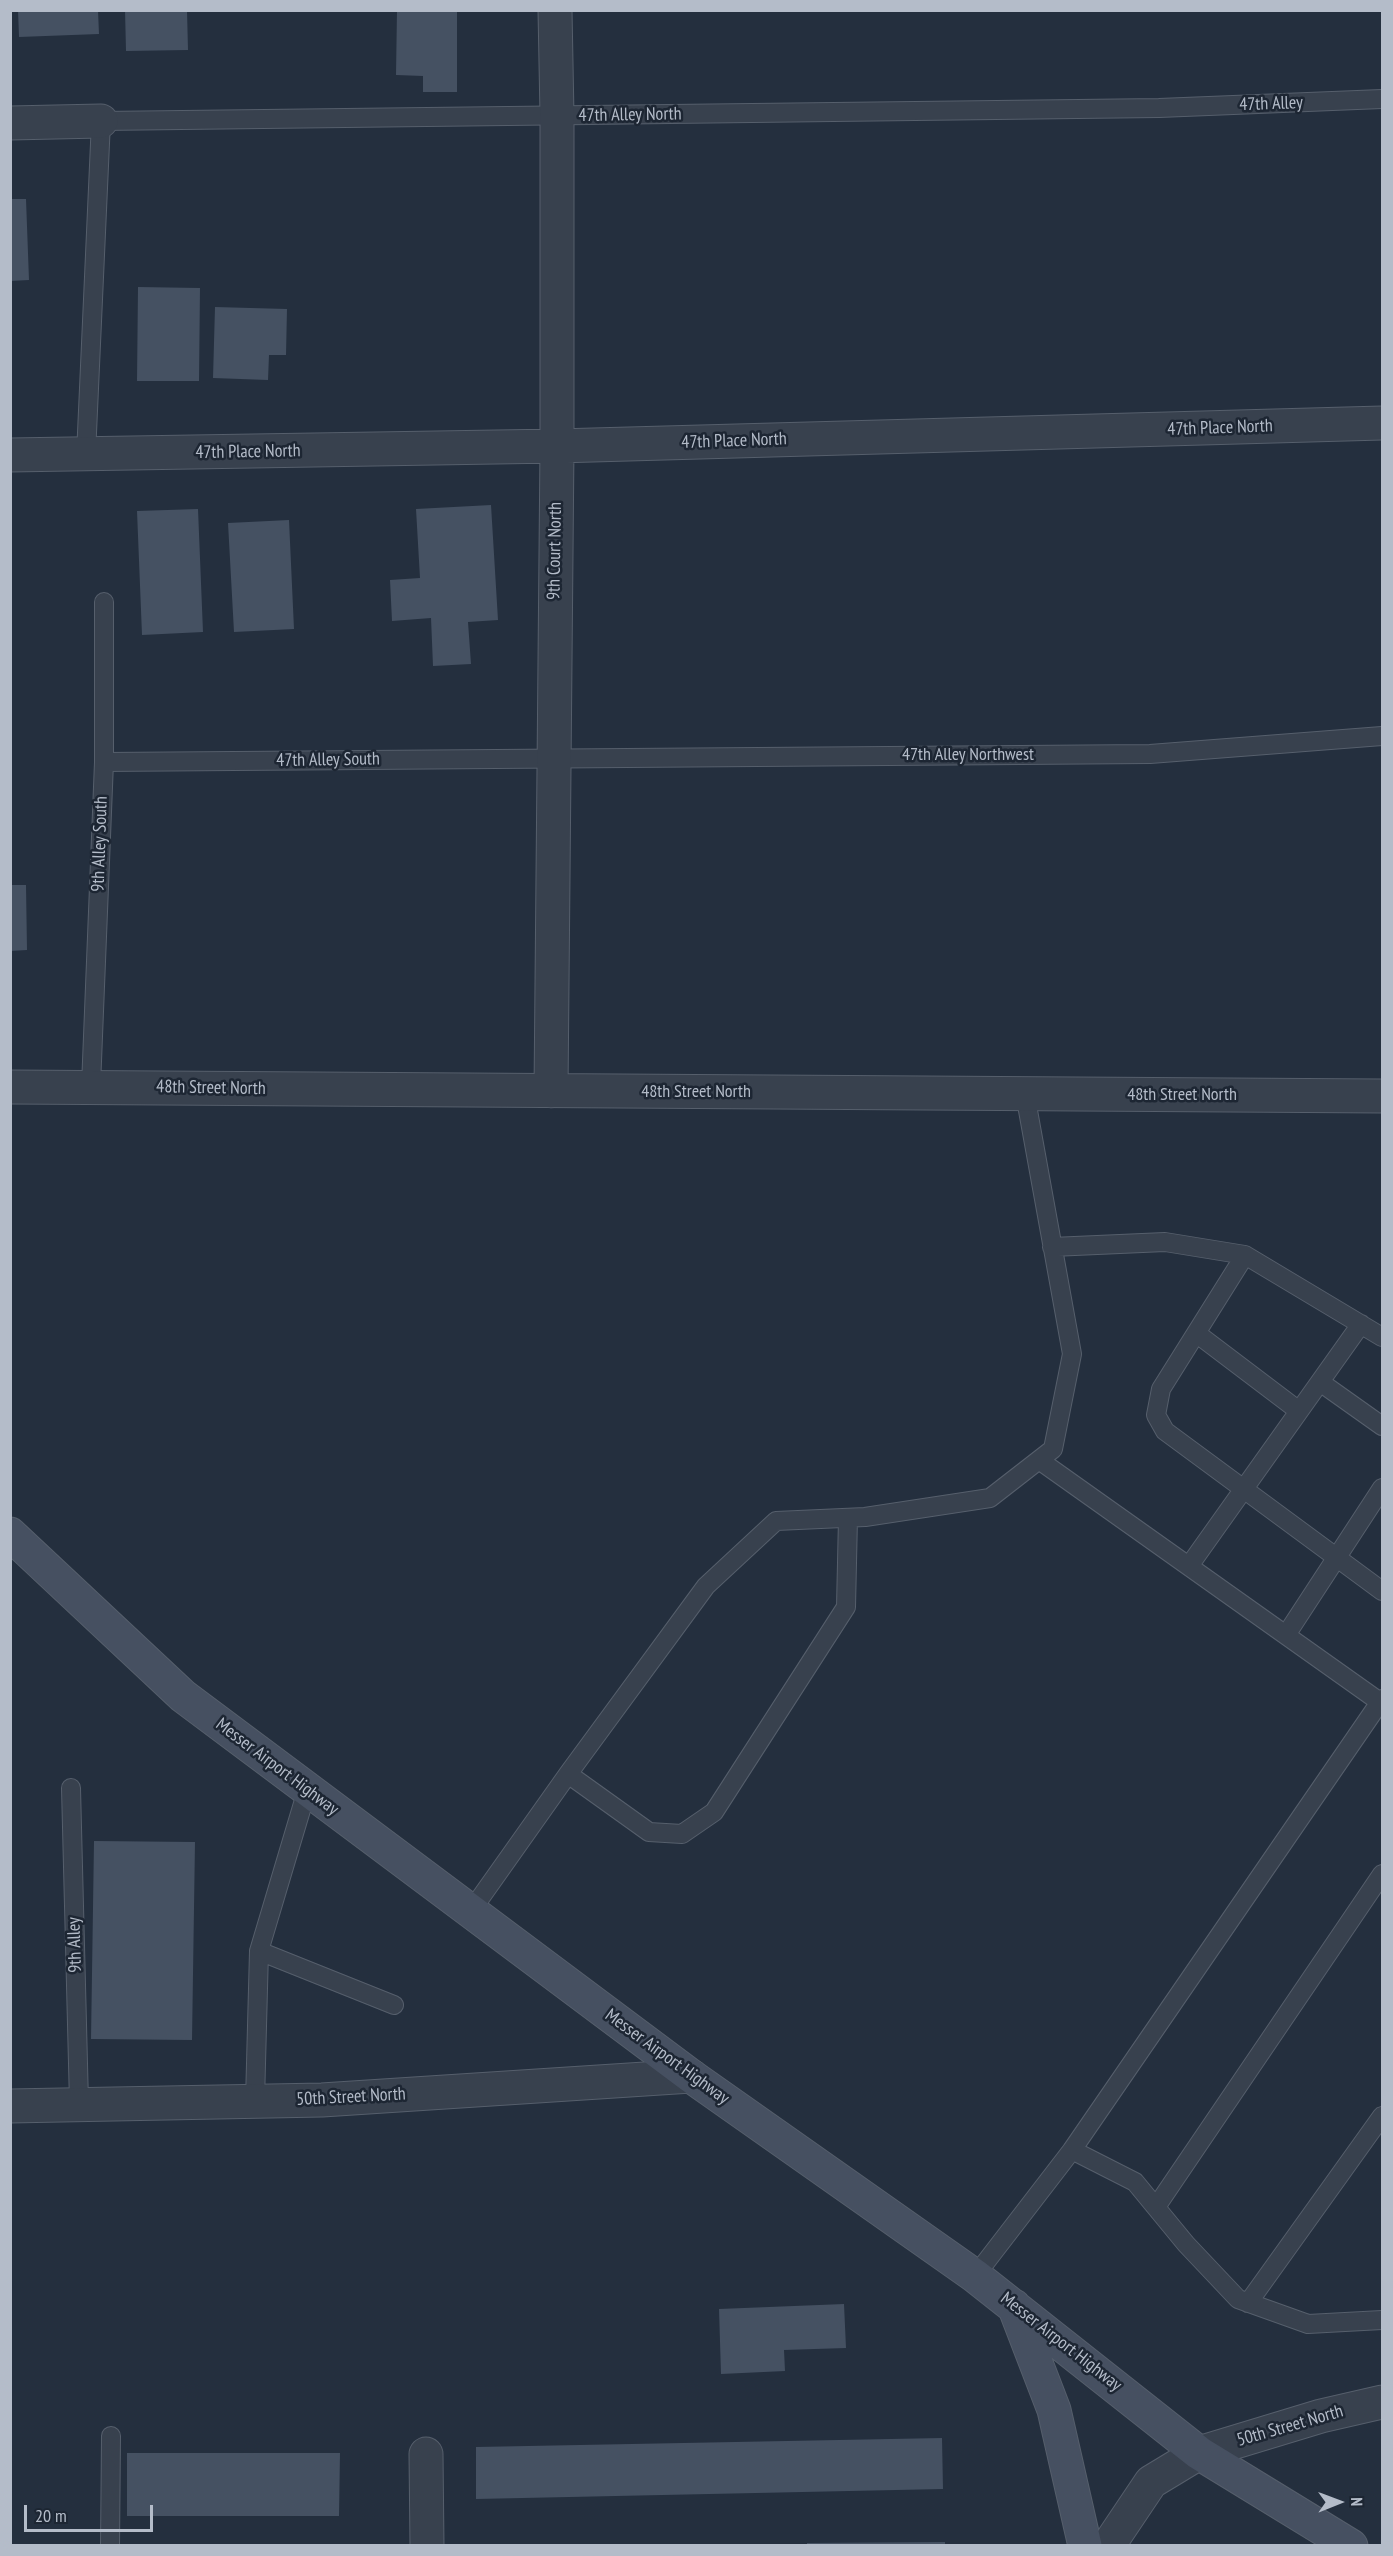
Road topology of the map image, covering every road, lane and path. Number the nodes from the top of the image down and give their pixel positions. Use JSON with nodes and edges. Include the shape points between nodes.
{"nodes":[{"id":1,"x":555,"y":10,"type":"edge"},
{"id":2,"x":1383,"y":99,"type":"edge"},
{"id":3,"x":1159,"y":108,"type":"joint"},
{"id":4,"x":557,"y":116,"type":"junction"},
{"id":5,"x":101,"y":121,"type":"junction"},
{"id":6,"x":10,"y":123,"type":"edge"},
{"id":7,"x":1383,"y":423,"type":"edge"},
{"id":8,"x":556,"y":446,"type":"junction"},
{"id":9,"x":10,"y":455,"type":"edge"},
{"id":10,"x":86,"y":455,"type":"junction"},
{"id":11,"x":104,"y":602,"type":"dead end"},
{"id":12,"x":1383,"y":736,"type":"edge"},
{"id":13,"x":552,"y":757,"type":"junction"},
{"id":14,"x":104,"y":762,"type":"junction"},
{"id":15,"x":91,"y":1086,"type":"junction"},
{"id":16,"x":10,"y":1087,"type":"edge"},
{"id":17,"x":551,"y":1091,"type":"junction"},
{"id":18,"x":1025,"y":1094,"type":"junction"},
{"id":19,"x":1383,"y":1096,"type":"edge"},
{"id":20,"x":1052,"y":1247,"type":"junction"},
{"id":21,"x":1245,"y":1255,"type":"junction"},
{"id":22,"x":1361,"y":1324,"type":"junction"},
{"id":23,"x":1196,"y":1333,"type":"junction"},
{"id":24,"x":1383,"y":1337,"type":"edge"},
{"id":25,"x":1320,"y":1382,"type":"junction"},
{"id":26,"x":1299,"y":1411,"type":"junction"},
{"id":27,"x":1383,"y":1426,"type":"edge"},
{"id":28,"x":1039,"y":1460,"type":"junction"},
{"id":29,"x":1383,"y":1488,"type":"edge"},
{"id":30,"x":1244,"y":1489,"type":"junction"},
{"id":31,"x":849,"y":1518,"type":"junction"},
{"id":32,"x":10,"y":1534,"type":"edge"},
{"id":33,"x":1338,"y":1557,"type":"junction"},
{"id":34,"x":1189,"y":1566,"type":"junction"},
{"id":35,"x":1383,"y":1591,"type":"edge"},
{"id":36,"x":1286,"y":1635,"type":"junction"},
{"id":37,"x":1381,"y":1700,"type":"edge"},
{"id":38,"x":568,"y":1774,"type":"junction"},
{"id":39,"x":71,"y":1788,"type":"dead end"},
{"id":40,"x":308,"y":1790,"type":"junction"},
{"id":41,"x":1383,"y":1874,"type":"edge"},
{"id":42,"x":471,"y":1911,"type":"junction"},
{"id":43,"x":260,"y":1952,"type":"junction"},
{"id":44,"x":394,"y":2005,"type":"dead end"},
{"id":45,"x":691,"y":2076,"type":"junction"},
{"id":46,"x":255,"y":2101,"type":"junction"},
{"id":47,"x":79,"y":2103,"type":"junction"},
{"id":48,"x":10,"y":2106,"type":"edge"},
{"id":49,"x":1383,"y":2116,"type":"edge"},
{"id":50,"x":1072,"y":2150,"type":"junction"},
{"id":51,"x":1156,"y":2207,"type":"junction"},
{"id":52,"x":975,"y":2276,"type":"junction"},
{"id":53,"x":1248,"y":2303,"type":"junction"},
{"id":54,"x":1013,"y":2304,"type":"junction"},
{"id":55,"x":1381,"y":2318,"type":"edge"},
{"id":56,"x":1383,"y":2402,"type":"edge"},
{"id":57,"x":111,"y":2436,"type":"dead end"},
{"id":58,"x":1199,"y":2453,"type":"junction"},
{"id":59,"x":426,"y":2454,"type":"dead end"},
{"id":60,"x":110,"y":2546,"type":"edge"},
{"id":61,"x":427,"y":2546,"type":"edge"},
{"id":62,"x":1085,"y":2546,"type":"edge"},
{"id":63,"x":1108,"y":2546,"type":"edge"},
{"id":64,"x":1351,"y":2546,"type":"edge"}],
"edges":[{"from":1,"to":4,"type":"street","name":"9th Court North"},
{"from":2,"to":3,"type":"lane","name":"47th Alley"},
{"from":3,"to":4,"type":"lane","name":"47th Alley North"},
{"from":4,"to":5,"type":"lane","name":"47th Alley North"},
{"from":4,"to":8,"type":"street","name":"9th Court North"},
{"from":5,"to":6,"type":"street"},
{"from":5,"to":10,"type":"lane"},
{"from":7,"to":8,"type":"street","name":"47th Place North"},
{"from":8,"to":10,"type":"street","name":"47th Place North"},
{"from":8,"to":13,"type":"street","name":"9th Court North"},
{"from":9,"to":10,"type":"street","name":"47th Place North"},
{"from":11,"to":14,"type":"lane","name":"9th Alley South"},
{"from":12,"to":13,"type":"lane","name":"47th Alley Northwest","via":[[1150,754]]},
{"from":13,"to":14,"type":"lane","name":"47th Alley South"},
{"from":13,"to":17,"type":"street","name":"9th Court North"},
{"from":14,"to":15,"type":"lane","name":"9th Alley South"},
{"from":15,"to":16,"type":"street","name":"48th Street North"},
{"from":15,"to":17,"type":"street","name":"48th Street North"},
{"from":17,"to":18,"type":"street","name":"48th Street North"},
{"from":18,"to":19,"type":"street","name":"48th Street North"},
{"from":18,"to":20,"type":"lane"},
{"from":20,"to":21,"type":"lane","via":[[1165,1242]]},
{"from":20,"to":28,"type":"lane","via":[[1072,1354],[1053,1449]]},
{"from":21,"to":22,"type":"lane"},
{"from":21,"to":23,"type":"lane"},
{"from":22,"to":24,"type":"lane"},
{"from":22,"to":25,"type":"lane"},
{"from":23,"to":26,"type":"lane"},
{"from":23,"to":30,"type":"lane","via":[[1161,1389],[1156,1415],[1165,1431]]},
{"from":25,"to":26,"type":"lane"},
{"from":25,"to":27,"type":"lane"},
{"from":26,"to":30,"type":"lane"},
{"from":28,"to":31,"type":"lane","via":[[990,1498]]},
{"from":28,"to":34,"type":"lane"},
{"from":29,"to":33,"type":"lane"},
{"from":30,"to":33,"type":"lane"},
{"from":30,"to":34,"type":"lane"},
{"from":31,"to":38,"type":"lane","via":[[776,1521],[706,1586]]},
{"from":31,"to":38,"type":"lane","via":[[846,1607],[714,1812],[682,1834],[649,1832]]},
{"from":32,"to":40,"type":"main road","name":"Messer Airport Highway","via":[[183,1696]]},
{"from":33,"to":35,"type":"lane"},
{"from":33,"to":36,"type":"lane"},
{"from":34,"to":36,"type":"lane"},
{"from":36,"to":37,"type":"lane"},
{"from":37,"to":50,"type":"lane"},
{"from":38,"to":42,"type":"lane"},
{"from":39,"to":47,"type":"lane","name":"9th Alley"},
{"from":40,"to":42,"type":"main road","name":"Messer Airport Highway"},
{"from":40,"to":43,"type":"lane"},
{"from":41,"to":51,"type":"lane"},
{"from":42,"to":45,"type":"main road","name":"Messer Airport Highway"},
{"from":43,"to":44,"type":"lane"},
{"from":43,"to":46,"type":"lane"},
{"from":45,"to":46,"type":"street","name":"50th Street North"},
{"from":45,"to":52,"type":"main road","name":"Messer Airport Highway"},
{"from":46,"to":47,"type":"street","name":"50th Street North"},
{"from":47,"to":48,"type":"street","name":"50th Street North"},
{"from":49,"to":53,"type":"lane"},
{"from":50,"to":51,"type":"lane","via":[[1135,2182]]},
{"from":50,"to":52,"type":"lane"},
{"from":51,"to":53,"type":"lane","via":[[1238,2299]]},
{"from":52,"to":54,"type":"main road","name":"Messer Airport Highway"},
{"from":53,"to":55,"type":"lane","via":[[1308,2324]]},
{"from":54,"to":58,"type":"main road","name":"Messer Airport Highway"},
{"from":54,"to":62,"type":"main road","via":[[1054,2410]]},
{"from":56,"to":58,"type":"street","name":"50th Street North","via":[[1320,2416]]},
{"from":57,"to":60,"type":"lane"},
{"from":58,"to":63,"type":"street","name":"50th Street North","via":[[1151,2482]]},
{"from":58,"to":64,"type":"main road","name":"Messer Airport Highway"},
{"from":59,"to":61,"type":"street"}]}
